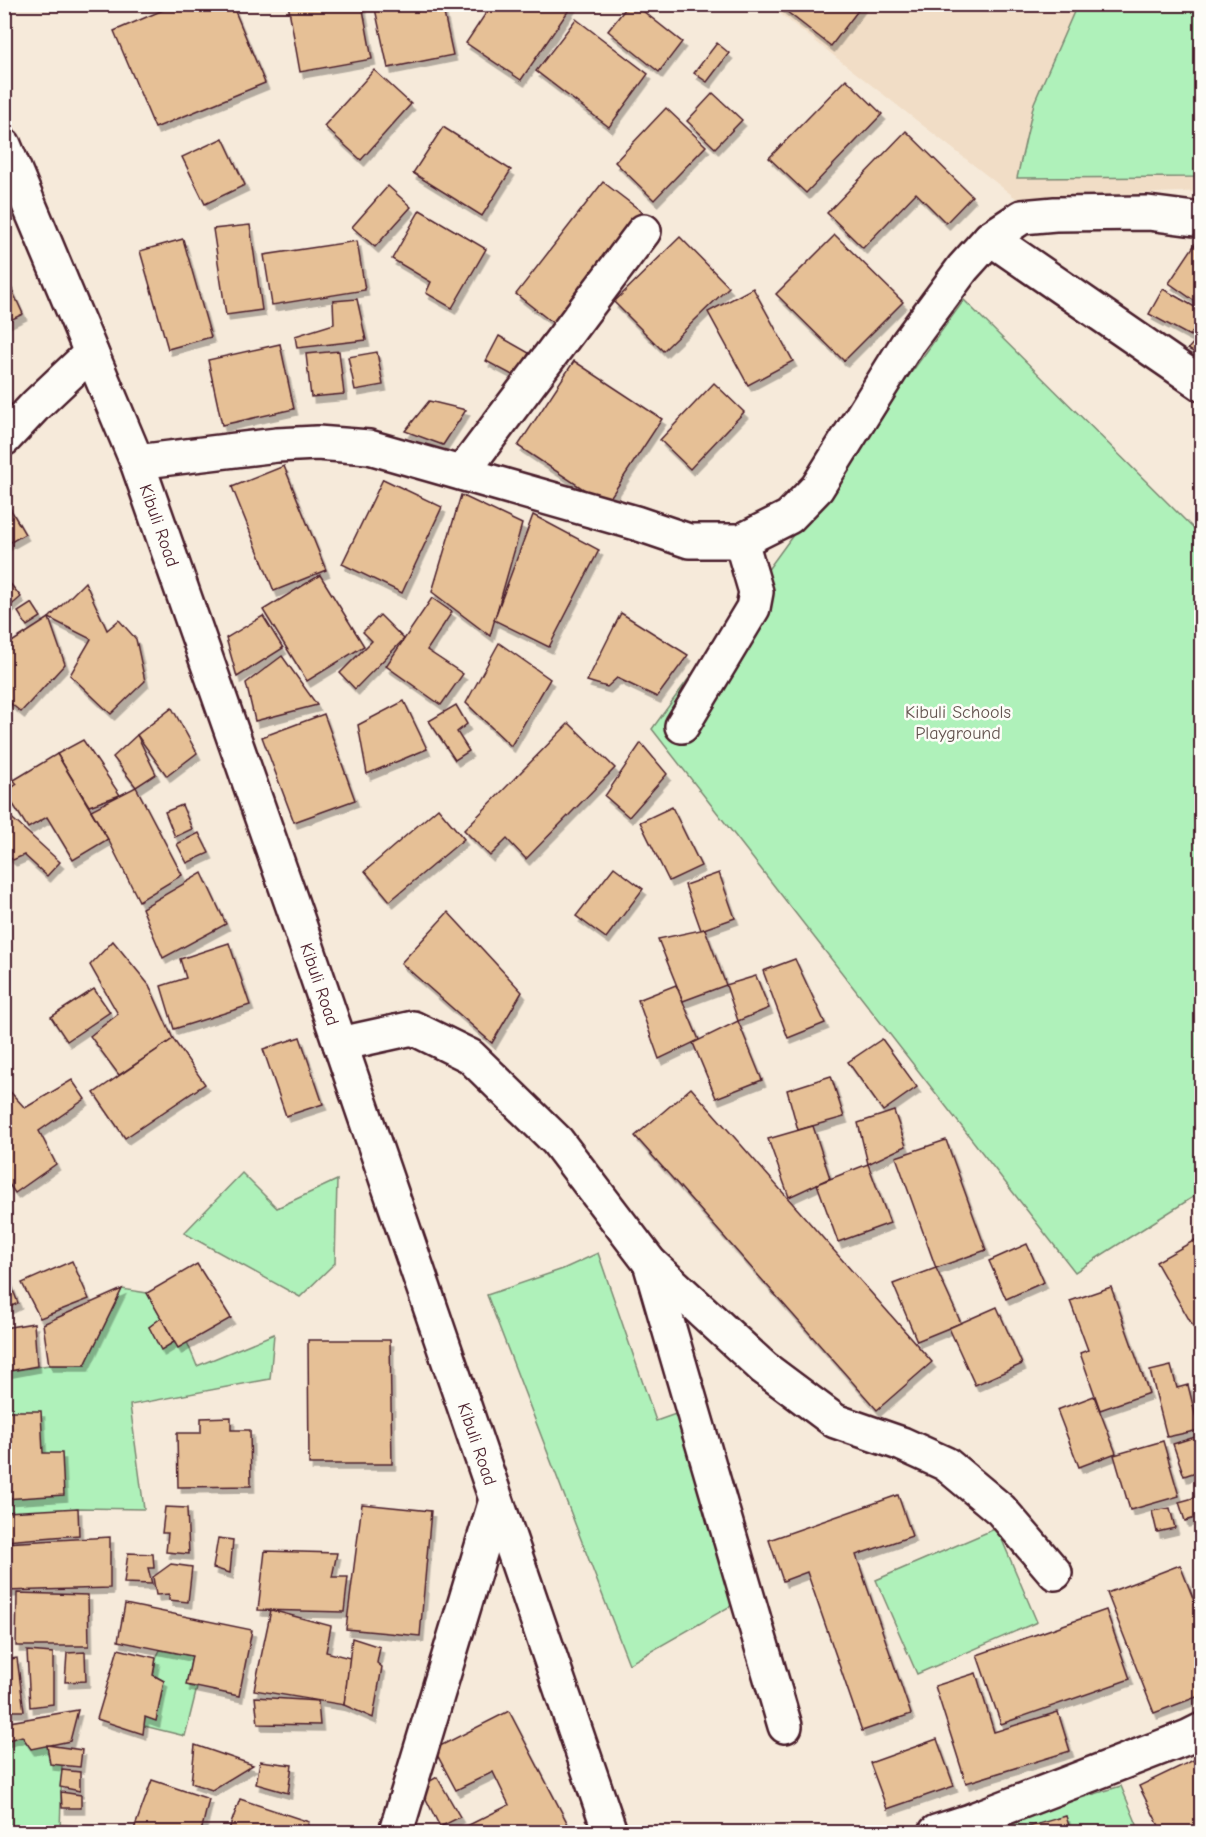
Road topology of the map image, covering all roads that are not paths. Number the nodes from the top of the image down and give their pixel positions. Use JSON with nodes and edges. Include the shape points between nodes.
{"nodes":[{"id":1,"x":4,"y":146,"type":"edge"},
{"id":2,"x":1202,"y":220,"type":"edge"},
{"id":3,"x":644,"y":231,"type":"dead end"},
{"id":4,"x":990,"y":238,"type":"junction"},
{"id":5,"x":91,"y":353,"type":"junction"},
{"id":6,"x":1202,"y":384,"type":"edge"},
{"id":7,"x":4,"y":439,"type":"edge"},
{"id":8,"x":137,"y":462,"type":"junction"},
{"id":9,"x":462,"y":473,"type":"junction"},
{"id":10,"x":741,"y":541,"type":"junction"},
{"id":11,"x":682,"y":726,"type":"dead end"},
{"id":12,"x":340,"y":1044,"type":"junction"},
{"id":13,"x":650,"y":1263,"type":"junction"},
{"id":14,"x":496,"y":1500,"type":"junction"},
{"id":15,"x":1055,"y":1573,"type":"dead end"},
{"id":16,"x":785,"y":1726,"type":"dead end"},
{"id":17,"x":1202,"y":1730,"type":"edge"},
{"id":18,"x":396,"y":1833,"type":"edge"},
{"id":19,"x":610,"y":1833,"type":"edge"},
{"id":20,"x":936,"y":1833,"type":"edge"}],
"edges":[{"from":1,"to":5,"type":"street","name":"Kibuli Road"},
{"from":2,"to":4,"type":"street","via":[[1148,213],[1055,214],[1022,218]]},
{"from":3,"to":9,"type":"street"},
{"from":4,"to":6,"type":"street"},
{"from":4,"to":10,"type":"street","via":[[906,345],[817,488],[789,516]]},
{"from":5,"to":7,"type":"street"},
{"from":5,"to":8,"type":"street","name":"Kibuli Road"},
{"from":8,"to":9,"type":"street","via":[[316,443],[369,447]]},
{"from":8,"to":12,"type":"street","name":"Kibuli Road"},
{"from":9,"to":10,"type":"street","via":[[689,541]]},
{"from":10,"to":11,"type":"street","via":[[756,592],[753,608]]},
{"from":12,"to":13,"type":"street","via":[[413,1028],[470,1056],[557,1141]]},
{"from":12,"to":14,"type":"street","name":"Kibuli Road"},
{"from":13,"to":15,"type":"street","via":[[764,1368],[835,1421],[946,1464],[1001,1510]]},
{"from":13,"to":16,"type":"street"},
{"from":14,"to":18,"type":"street"},
{"from":14,"to":19,"type":"street","name":"Kibuli Road"},
{"from":17,"to":20,"type":"street"}]}
